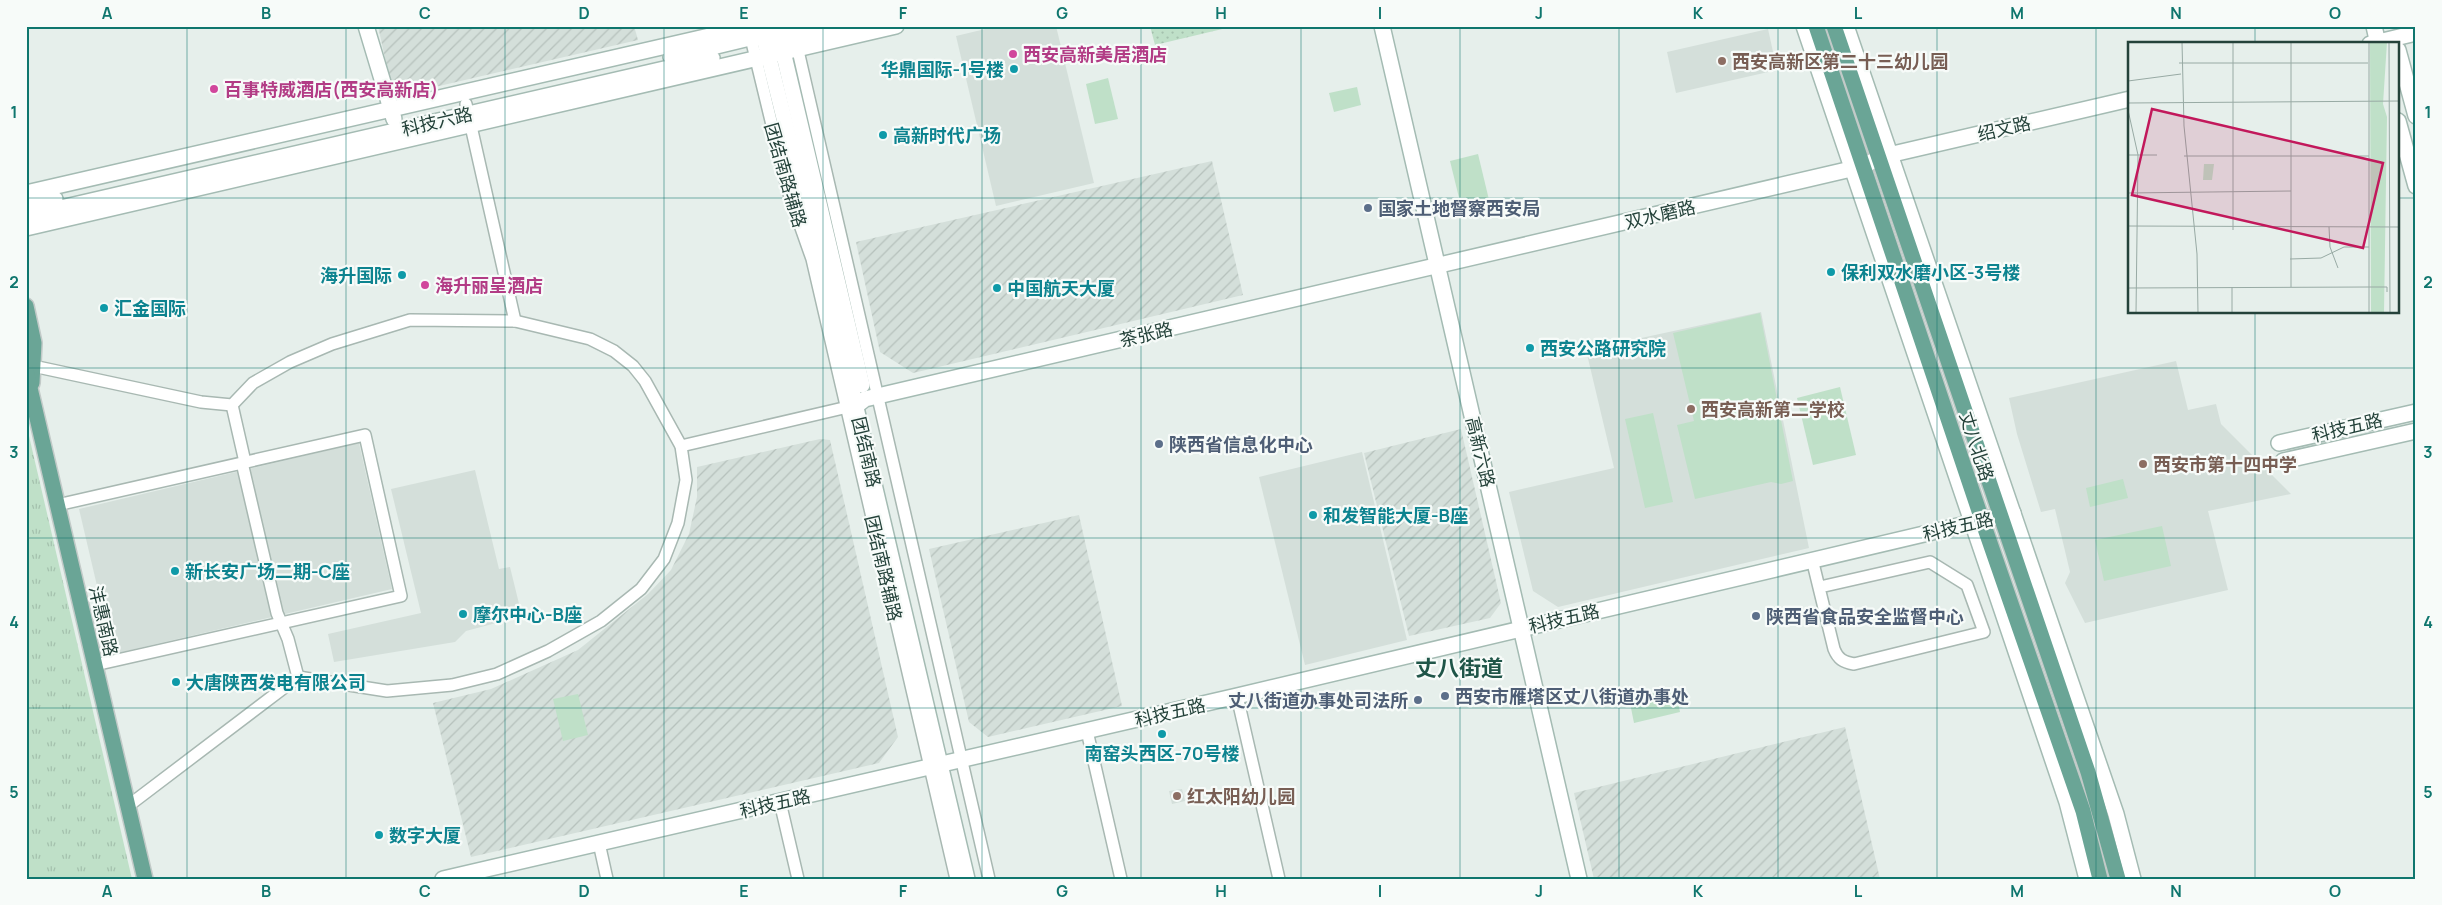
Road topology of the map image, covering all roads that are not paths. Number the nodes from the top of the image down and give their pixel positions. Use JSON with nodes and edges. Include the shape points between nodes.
{"nodes":[{"id":1,"x":366,"y":26,"type":"edge"},
{"id":2,"x":849,"y":26,"type":"edge"},
{"id":3,"x":896,"y":26,"type":"edge"},
{"id":4,"x":1382,"y":26,"type":"edge"},
{"id":5,"x":1804,"y":26,"type":"edge"},
{"id":6,"x":1816,"y":26,"type":"edge"},
{"id":7,"x":1834,"y":26,"type":"edge"},
{"id":8,"x":1846,"y":26,"type":"edge"},
{"id":9,"x":2374,"y":26,"type":"edge"},
{"id":10,"x":2416,"y":33,"type":"edge"},
{"id":11,"x":788,"y":36,"type":"edge"},
{"id":12,"x":756,"y":39,"type":"edge"},
{"id":13,"x":2396,"y":40,"type":"edge"},
{"id":14,"x":2375,"y":42,"type":"edge"},
{"id":15,"x":2382,"y":42,"type":"edge"},
{"id":16,"x":2400,"y":55,"type":"edge"},
{"id":17,"x":2128,"y":99,"type":"edge"},
{"id":18,"x":468,"y":114,"type":"junction"},
{"id":19,"x":2416,"y":116,"type":"edge"},
{"id":20,"x":394,"y":120,"type":"junction"},
{"id":21,"x":2400,"y":128,"type":"edge"},
{"id":22,"x":1885,"y":156,"type":"junction"},
{"id":23,"x":1858,"y":168,"type":"junction"},
{"id":24,"x":2416,"y":186,"type":"edge"},
{"id":25,"x":26,"y":193,"type":"edge"},
{"id":26,"x":26,"y":205,"type":"edge"},
{"id":27,"x":26,"y":216,"type":"edge"},
{"id":28,"x":26,"y":228,"type":"edge"},
{"id":29,"x":1438,"y":266,"type":"junction"},
{"id":30,"x":26,"y":306,"type":"edge"},
{"id":31,"x":515,"y":321,"type":"junction"},
{"id":32,"x":30,"y":369,"type":"edge"},
{"id":33,"x":29,"y":388,"type":"edge"},
{"id":34,"x":861,"y":402,"type":"junction"},
{"id":35,"x":232,"y":405,"type":"junction"},
{"id":36,"x":2416,"y":412,"type":"edge"},
{"id":37,"x":2385,"y":419,"type":"junction"},
{"id":38,"x":2416,"y":431,"type":"edge"},
{"id":39,"x":2389,"y":437,"type":"junction"},
{"id":40,"x":2279,"y":443,"type":"dead end"},
{"id":41,"x":681,"y":446,"type":"junction"},
{"id":42,"x":2283,"y":461,"type":"dead end"},
{"id":43,"x":245,"y":462,"type":"junction"},
{"id":44,"x":58,"y":505,"type":"junction"},
{"id":45,"x":2006,"y":514,"type":"junction"},
{"id":46,"x":1977,"y":522,"type":"junction"},
{"id":47,"x":1812,"y":559,"type":"junction"},
{"id":48,"x":1820,"y":587,"type":"junction"},
{"id":49,"x":281,"y":624,"type":"junction"},
{"id":50,"x":1521,"y":628,"type":"junction"},
{"id":51,"x":95,"y":665,"type":"junction"},
{"id":52,"x":298,"y":677,"type":"junction"},
{"id":53,"x":1237,"y":696,"type":"junction"},
{"id":54,"x":1087,"y":731,"type":"junction"},
{"id":55,"x":945,"y":763,"type":"junction"},
{"id":56,"x":780,"y":802,"type":"junction"},
{"id":57,"x":128,"y":806,"type":"junction"},
{"id":58,"x":599,"y":843,"type":"junction"},
{"id":59,"x":145,"y":879,"type":"edge"},
{"id":60,"x":443,"y":879,"type":"edge"},
{"id":61,"x":607,"y":879,"type":"edge"},
{"id":62,"x":798,"y":879,"type":"edge"},
{"id":63,"x":956,"y":879,"type":"edge"},
{"id":64,"x":967,"y":879,"type":"edge"},
{"id":65,"x":976,"y":879,"type":"edge"},
{"id":66,"x":989,"y":879,"type":"edge"},
{"id":67,"x":1121,"y":879,"type":"edge"},
{"id":68,"x":1279,"y":879,"type":"edge"},
{"id":69,"x":1579,"y":879,"type":"edge"},
{"id":70,"x":2087,"y":879,"type":"edge"},
{"id":71,"x":2100,"y":879,"type":"edge"},
{"id":72,"x":2118,"y":879,"type":"edge"},
{"id":73,"x":2133,"y":879,"type":"edge"}],
"edges":[{"from":1,"to":20,"type":"main road"},
{"from":2,"to":11,"type":"main road","name":"科技六路"},
{"from":3,"to":11,"type":"main road"},
{"from":4,"to":29,"type":"main road","name":"高新六路"},
{"from":5,"to":23,"type":"main road"},
{"from":6,"to":23,"type":"main road","name":"丈八北路"},
{"from":7,"to":22,"type":"main road","name":"丈八北路"},
{"from":8,"to":22,"type":"main road"},
{"from":9,"to":14,"type":"main road"},
{"from":10,"to":13,"type":"main road"},
{"from":11,"to":12,"type":"main road","name":"科技六路"},
{"from":11,"to":12,"type":"main road"},
{"from":11,"to":34,"type":"main road","name":"团结南路"},
{"from":12,"to":18,"type":"main road","name":"科技六路"},
{"from":12,"to":18,"type":"main road"},
{"from":12,"to":20,"type":"main road"},
{"from":12,"to":34,"type":"main road","name":"团结南路","via":[[799,171]]},
{"from":13,"to":15,"type":"main road"},
{"from":16,"to":19,"type":"main road"},
{"from":17,"to":22,"type":"main road","name":"绍文路"},
{"from":18,"to":20,"type":"main road","name":"科技六路"},
{"from":18,"to":28,"type":"main road"},
{"from":18,"to":31,"type":"street"},
{"from":20,"to":25,"type":"main road"},
{"from":20,"to":26,"type":"main road","name":"科技六路"},
{"from":20,"to":27,"type":"main road","name":"科技六路"},
{"from":21,"to":24,"type":"main road"},
{"from":22,"to":23,"type":"main road","name":"双水磨路"},
{"from":22,"to":45,"type":"main road","name":"丈八北路"},
{"from":23,"to":29,"type":"main road","name":"双水磨路"},
{"from":23,"to":46,"type":"main road","name":"丈八北路"},
{"from":29,"to":34,"type":"main road","name":"茶张路"},
{"from":29,"to":50,"type":"main road","name":"高新六路"},
{"from":30,"to":32,"type":"main road","name":"沣惠南路","via":[[34,343]]},
{"from":31,"to":35,"type":"street","via":[[410,320],[332,344],[290,362],[253,383]]},
{"from":31,"to":41,"type":"street","via":[[590,339],[614,351],[633,366],[657,398]]},
{"from":32,"to":33,"type":"main road","name":"沣惠南路"},
{"from":32,"to":35,"type":"street"},
{"from":33,"to":44,"type":"main road","name":"沣惠南路"},
{"from":34,"to":41,"type":"street"},
{"from":34,"to":55,"type":"main road","name":"团结南路"},
{"from":34,"to":55,"type":"street","name":"团结南路辅路"},
{"from":35,"to":43,"type":"street"},
{"from":36,"to":37,"type":"main road","name":"科技五路"},
{"from":37,"to":39,"type":"main road"},
{"from":37,"to":40,"type":"main road","name":"科技五路"},
{"from":38,"to":39,"type":"main road","name":"科技五路"},
{"from":39,"to":42,"type":"main road","name":"科技五路"},
{"from":41,"to":52,"type":"street","via":[[686,480],[678,523],[664,559],[641,589],[601,621],[548,652],[497,674],[452,685],[387,691]]},
{"from":43,"to":44,"type":"street"},
{"from":43,"to":49,"type":"street","via":[[243,467]]},
{"from":43,"to":49,"type":"street","via":[[365,435],[401,596]]},
{"from":44,"to":51,"type":"main road","name":"沣惠南路"},
{"from":45,"to":46,"type":"main road","name":"科技五路"},
{"from":45,"to":72,"type":"main road","name":"丈八北路","via":[[2088,772]]},
{"from":45,"to":73,"type":"main road","via":[[2116,814]]},
{"from":46,"to":47,"type":"main road","name":"科技五路"},
{"from":46,"to":70,"type":"main road","via":[[2067,802]]},
{"from":46,"to":71,"type":"main road","name":"丈八北路","via":[[2083,811]]},
{"from":47,"to":48,"type":"street"},
{"from":47,"to":50,"type":"main road","name":"科技五路"},
{"from":48,"to":48,"type":"street","via":[[1834,649],[1845,662],[1854,664],[1984,632],[1967,585],[1930,562]]},
{"from":49,"to":51,"type":"street"},
{"from":49,"to":52,"type":"street"},
{"from":50,"to":53,"type":"main road","name":"科技五路"},
{"from":50,"to":69,"type":"main road","name":"高新六路"},
{"from":51,"to":57,"type":"main road","name":"沣惠南路"},
{"from":52,"to":57,"type":"street"},
{"from":53,"to":54,"type":"main road","name":"科技五路"},
{"from":53,"to":68,"type":"street"},
{"from":54,"to":55,"type":"main road","name":"科技五路"},
{"from":54,"to":67,"type":"street"},
{"from":55,"to":56,"type":"main road","name":"科技五路"},
{"from":55,"to":63,"type":"street","name":"团结南路辅路"},
{"from":55,"to":64,"type":"main road","name":"团结南路"},
{"from":55,"to":65,"type":"main road","name":"团结南路"},
{"from":55,"to":66,"type":"street","name":"团结南路辅路"},
{"from":56,"to":58,"type":"main road","name":"科技五路"},
{"from":56,"to":62,"type":"street"},
{"from":57,"to":59,"type":"main road","name":"沣惠南路"},
{"from":58,"to":60,"type":"main road","name":"科技五路"},
{"from":58,"to":61,"type":"street"}]}
